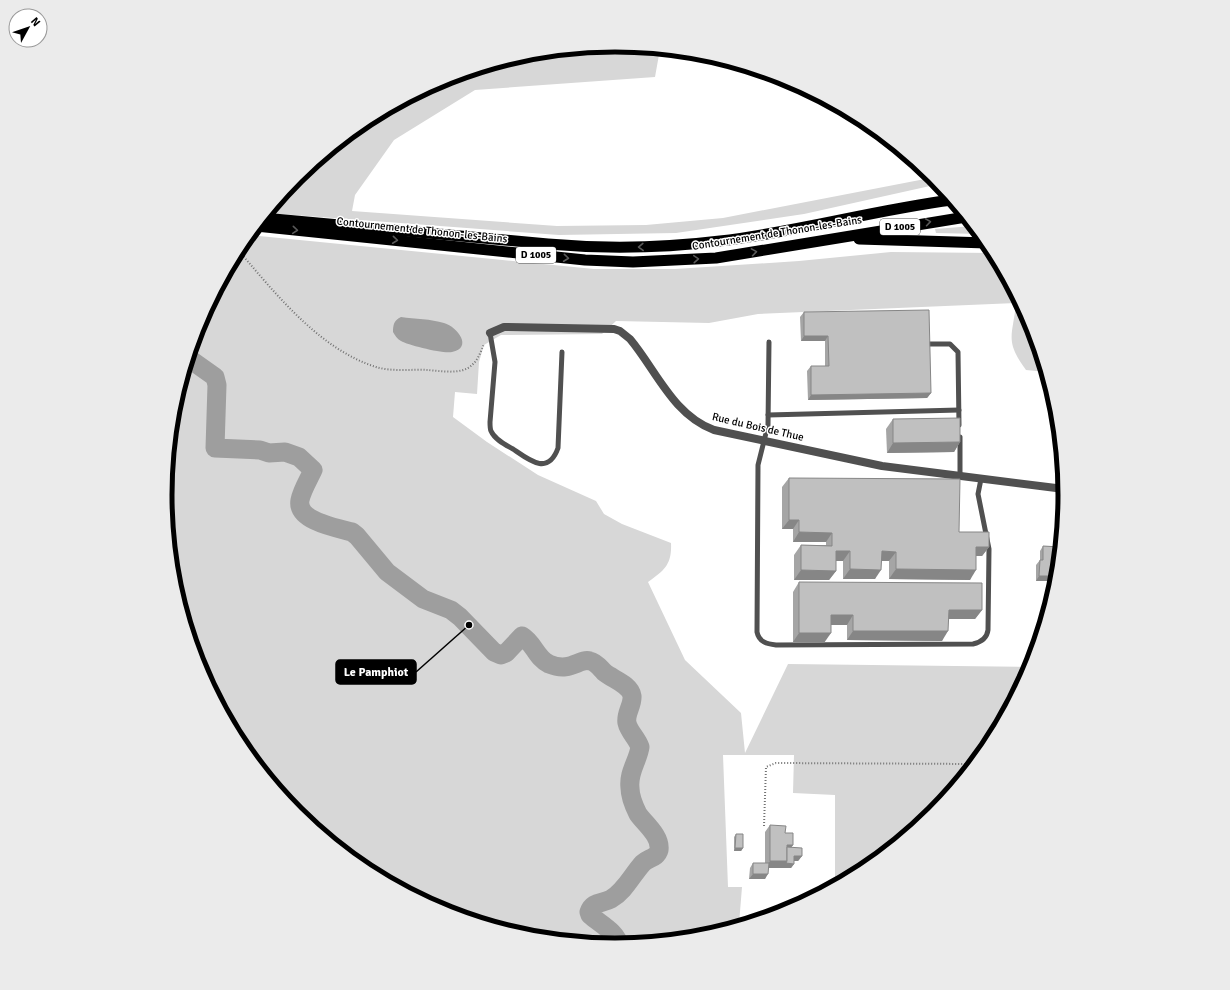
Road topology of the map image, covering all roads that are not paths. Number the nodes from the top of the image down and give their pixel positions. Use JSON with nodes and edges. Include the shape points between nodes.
{"nodes":[{"id":1,"x":940,"y":195,"type":"edge"},
{"id":2,"x":946,"y":201,"type":"edge"},
{"id":3,"x":873,"y":213,"type":"junction"},
{"id":4,"x":960,"y":218,"type":"edge"},
{"id":5,"x":269,"y":219,"type":"edge"},
{"id":6,"x":263,"y":226,"type":"edge"},
{"id":7,"x":357,"y":231,"type":"junction"},
{"id":8,"x":834,"y":239,"type":"junction"},
{"id":9,"x":978,"y":243,"type":"edge"},
{"id":10,"x":490,"y":333,"type":"joint"},
{"id":11,"x":769,"y":342,"type":"dead end"},
{"id":12,"x":926,"y":344,"type":"edge"},
{"id":13,"x":562,"y":352,"type":"dead end"},
{"id":14,"x":959,"y":410,"type":"junction"},
{"id":15,"x":768,"y":415,"type":"junction"},
{"id":16,"x":765,"y":441,"type":"junction"},
{"id":17,"x":960,"y":477,"type":"junction"},
{"id":18,"x":982,"y":479,"type":"junction"},
{"id":19,"x":1058,"y":488,"type":"edge"}],
"edges":[{"from":1,"to":3,"type":"highway"},
{"from":2,"to":3,"type":"highway","name":"Contournement de Thonon-les-Bains","number":"D 1005"},
{"from":3,"to":7,"type":"highway","name":"Contournement de Thonon-les-Bains","number":"D 1005","one_way":true,"via":[[721,241],[636,247],[566,246]]},
{"from":8,"to":4,"type":"highway","name":"Contournement de Thonon-les-Bains","number":"D 1005","one_way":true},
{"from":5,"to":7,"type":"highway","name":"Contournement de Thonon-les-Bains","number":"D 1005"},
{"from":6,"to":7,"type":"highway","name":"Contournement de Thonon-les-Bains","number":"D 1005","one_way":true},
{"from":7,"to":8,"type":"highway","name":"Contournement de Thonon-les-Bains","number":"D 1005","one_way":true,"via":[[585,260],[633,262],[716,258]]},
{"from":8,"to":9,"type":"highway"},
{"from":10,"to":13,"type":"lane","via":[[495,362],[491,431],[497,439],[536,464],[550,460],[558,448]]},
{"from":10,"to":16,"type":"street","name":"Rue du Bois de Thue","via":[[504,328],[606,328],[620,331],[634,344],[676,403],[694,420],[714,430]]},
{"from":11,"to":15,"type":"lane"},
{"from":12,"to":14,"type":"lane","via":[[947,344],[957,350]]},
{"from":14,"to":15,"type":"lane"},
{"from":14,"to":17,"type":"lane"},
{"from":15,"to":16,"type":"lane"},
{"from":16,"to":17,"type":"street","name":"Rue du Bois de Thue","via":[[882,466]]},
{"from":16,"to":18,"type":"lane","via":[[758,468],[757,632],[761,640],[772,645],[974,644],[982,641],[988,634],[989,549],[978,494]]},
{"from":17,"to":18,"type":"street","name":"Rue du Bois de Thue"},
{"from":18,"to":19,"type":"street","name":"Rue du Bois de Thue"}]}
